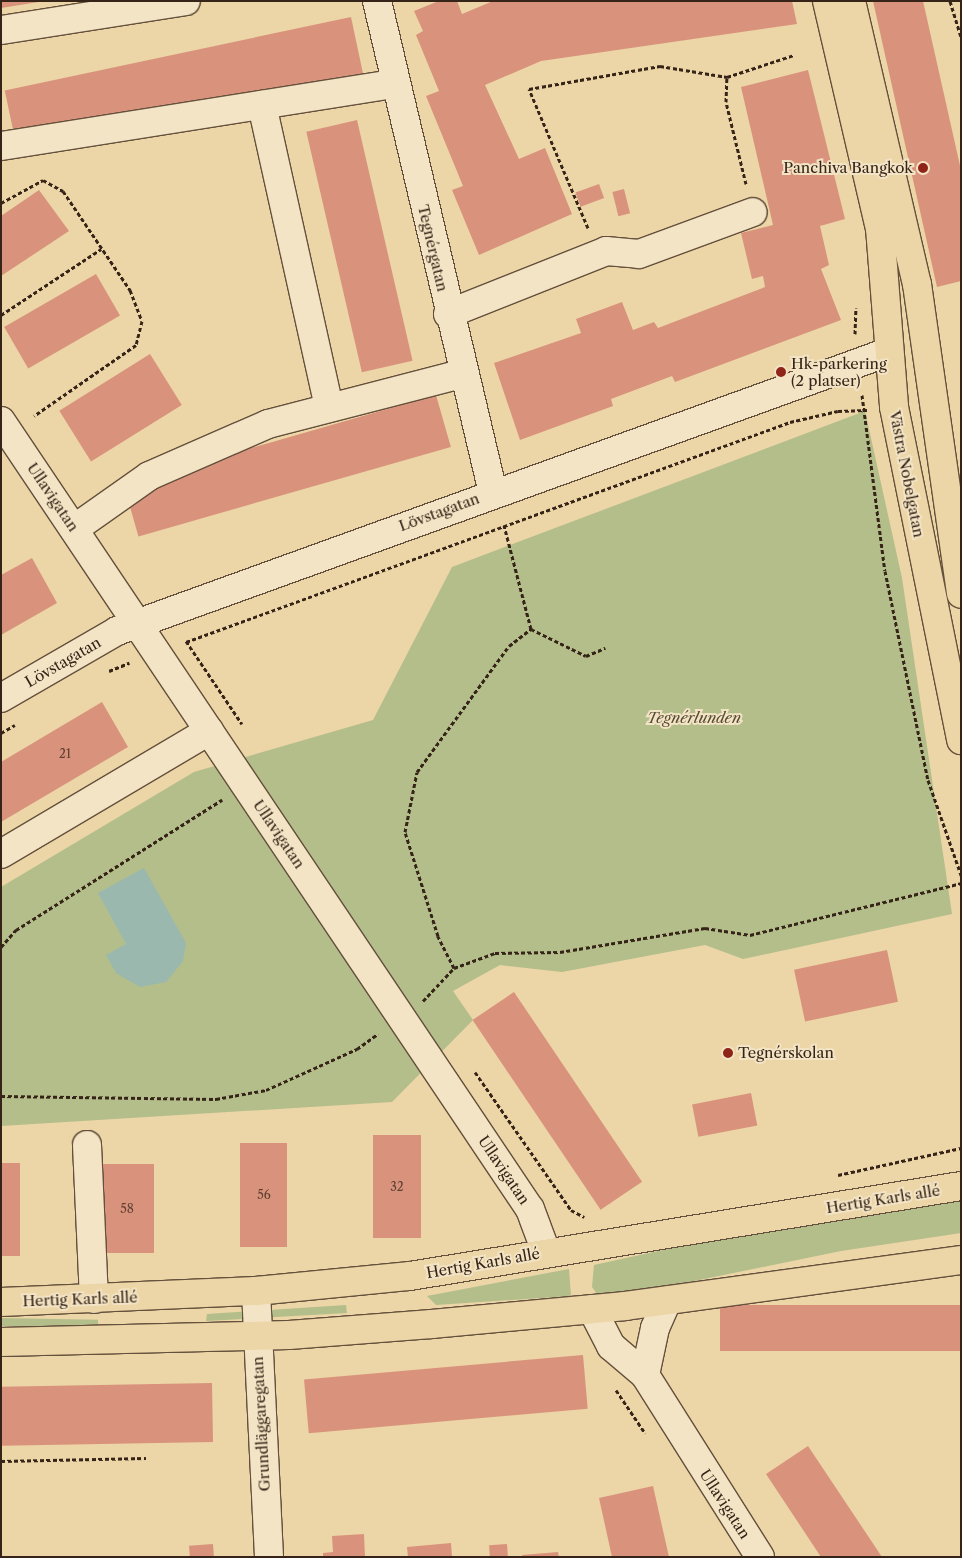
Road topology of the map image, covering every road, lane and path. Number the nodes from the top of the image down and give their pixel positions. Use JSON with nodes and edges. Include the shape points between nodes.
{"nodes":[{"id":1,"x":186,"y":1,"type":"edge"},
{"id":2,"x":377,"y":1,"type":"edge"},
{"id":3,"x":827,"y":1,"type":"edge"},
{"id":4,"x":851,"y":1,"type":"edge"},
{"id":5,"x":950,"y":1,"type":"edge"},
{"id":6,"x":81,"y":9,"type":"edge"},
{"id":7,"x":1,"y":30,"type":"edge"},
{"id":8,"x":961,"y":37,"type":"edge"},
{"id":9,"x":794,"y":55,"type":"dead end"},
{"id":10,"x":727,"y":77,"type":"junction"},
{"id":11,"x":394,"y":84,"type":"junction"},
{"id":12,"x":262,"y":105,"type":"junction"},
{"id":13,"x":1,"y":146,"type":"edge"},
{"id":14,"x":1,"y":203,"type":"edge"},
{"id":15,"x":753,"y":212,"type":"joint"},
{"id":16,"x":101,"y":248,"type":"junction"},
{"id":17,"x":599,"y":254,"type":"junction"},
{"id":18,"x":858,"y":296,"type":"dead end"},
{"id":19,"x":448,"y":314,"type":"junction"},
{"id":20,"x":1,"y":315,"type":"edge"},
{"id":21,"x":888,"y":352,"type":"junction"},
{"id":22,"x":858,"y":363,"type":"junction"},
{"id":23,"x":462,"y":374,"type":"junction"},
{"id":24,"x":329,"y":408,"type":"junction"},
{"id":25,"x":876,"y":408,"type":"dead end"},
{"id":26,"x":862,"y":411,"type":"junction"},
{"id":27,"x":34,"y":416,"type":"dead end"},
{"id":28,"x":1,"y":420,"type":"edge"},
{"id":29,"x":493,"y":493,"type":"junction"},
{"id":30,"x":504,"y":526,"type":"junction"},
{"id":31,"x":74,"y":529,"type":"junction"},
{"id":32,"x":961,"y":594,"type":"edge"},
{"id":33,"x":137,"y":623,"type":"junction"},
{"id":34,"x":531,"y":629,"type":"junction"},
{"id":35,"x":605,"y":648,"type":"dead end"},
{"id":36,"x":157,"y":652,"type":"junction"},
{"id":37,"x":103,"y":674,"type":"dead end"},
{"id":38,"x":1,"y":698,"type":"edge"},
{"id":39,"x":18,"y":723,"type":"dead end"},
{"id":40,"x":210,"y":731,"type":"junction"},
{"id":41,"x":1,"y":733,"type":"edge"},
{"id":42,"x":961,"y":740,"type":"edge"},
{"id":43,"x":246,"y":784,"type":"junction"},
{"id":44,"x":1,"y":854,"type":"edge"},
{"id":45,"x":961,"y":875,"type":"edge"},
{"id":46,"x":961,"y":883,"type":"edge"},
{"id":47,"x":1,"y":947,"type":"edge"},
{"id":48,"x":454,"y":968,"type":"junction"},
{"id":49,"x":402,"y":1017,"type":"junction"},
{"id":50,"x":1,"y":1096,"type":"edge"},
{"id":51,"x":87,"y":1145,"type":"dead end"},
{"id":52,"x":961,"y":1186,"type":"edge"},
{"id":53,"x":546,"y":1252,"type":"junction"},
{"id":54,"x":961,"y":1260,"type":"edge"},
{"id":55,"x":256,"y":1291,"type":"junction"},
{"id":56,"x":94,"y":1299,"type":"junction"},
{"id":57,"x":667,"y":1301,"type":"junction"},
{"id":58,"x":1,"y":1302,"type":"edge"},
{"id":59,"x":592,"y":1309,"type":"junction"},
{"id":60,"x":256,"y":1336,"type":"junction"},
{"id":61,"x":1,"y":1342,"type":"edge"},
{"id":62,"x":645,"y":1375,"type":"junction"},
{"id":63,"x":146,"y":1458,"type":"dead end"},
{"id":64,"x":1,"y":1461,"type":"edge"},
{"id":65,"x":269,"y":1557,"type":"edge"},
{"id":66,"x":760,"y":1557,"type":"edge"}],
"edges":[{"from":1,"to":6,"type":"street"},
{"from":2,"to":11,"type":"street","name":"Tegnérgatan"},
{"from":3,"to":21,"type":"main road","name":"Västra Nobelgatan","via":[[880,228]]},
{"from":4,"to":32,"type":"main road","via":[[917,284]]},
{"from":5,"to":8,"type":"path"},
{"from":6,"to":7,"type":"street"},
{"from":9,"to":10,"type":"path"},
{"from":10,"to":15,"type":"path","via":[[726,102]]},
{"from":10,"to":17,"type":"path","via":[[660,66],[529,89]]},
{"from":11,"to":12,"type":"street"},
{"from":11,"to":19,"type":"street","name":"Tegnérgatan"},
{"from":12,"to":13,"type":"street"},
{"from":12,"to":24,"type":"street"},
{"from":14,"to":16,"type":"path","via":[[44,180],[63,191]]},
{"from":15,"to":17,"type":"street","via":[[639,254]]},
{"from":16,"to":20,"type":"path"},
{"from":16,"to":27,"type":"path","via":[[130,290],[142,321],[136,345]]},
{"from":17,"to":19,"type":"street"},
{"from":18,"to":22,"type":"path","via":[[853,325]]},
{"from":19,"to":23,"type":"street","name":"Tegnérgatan"},
{"from":21,"to":22,"type":"street","name":"Lövstagatan"},
{"from":21,"to":42,"type":"main road","name":"Västra Nobelgatan","via":[[894,406]]},
{"from":22,"to":26,"type":"path"},
{"from":22,"to":29,"type":"street","name":"Lövstagatan"},
{"from":23,"to":24,"type":"street"},
{"from":23,"to":29,"type":"street","name":"Tegnérgatan"},
{"from":24,"to":31,"type":"street","via":[[268,424],[149,476]]},
{"from":25,"to":26,"type":"path"},
{"from":26,"to":30,"type":"path","via":[[838,411],[790,422]]},
{"from":26,"to":45,"type":"path","via":[[878,492],[885,571],[928,780]]},
{"from":28,"to":31,"type":"street","name":"Ullavigatan"},
{"from":29,"to":33,"type":"street","name":"Lövstagatan"},
{"from":30,"to":34,"type":"path"},
{"from":30,"to":36,"type":"path"},
{"from":31,"to":33,"type":"street","name":"Ullavigatan"},
{"from":33,"to":36,"type":"street","name":"Ullavigatan"},
{"from":33,"to":38,"type":"street","name":"Lövstagatan"},
{"from":34,"to":35,"type":"path","via":[[586,656]]},
{"from":34,"to":48,"type":"path","via":[[508,646],[417,772],[405,832],[438,936]]},
{"from":36,"to":37,"type":"path"},
{"from":36,"to":40,"type":"street","name":"Ullavigatan"},
{"from":39,"to":41,"type":"path"},
{"from":40,"to":43,"type":"street","name":"Ullavigatan"},
{"from":40,"to":44,"type":"street"},
{"from":43,"to":47,"type":"path","via":[[16,930]]},
{"from":43,"to":49,"type":"street","name":"Ullavigatan"},
{"from":46,"to":48,"type":"path","via":[[750,935],[705,928],[560,952],[495,953]]},
{"from":48,"to":49,"type":"path","via":[[421,1005]]},
{"from":49,"to":50,"type":"path","via":[[357,1049],[266,1090],[216,1099]]},
{"from":49,"to":53,"type":"street","name":"Ullavigatan","via":[[530,1209]]},
{"from":51,"to":56,"type":"street"},
{"from":52,"to":53,"type":"main road","name":"Hertig Karls allé","via":[[848,1206],[765,1215],[580,1251]]},
{"from":53,"to":55,"type":"main road","name":"Hertig Karls allé","via":[[410,1276]]},
{"from":54,"to":57,"type":"main road"},
{"from":55,"to":56,"type":"main road","name":"Hertig Karls allé"},
{"from":55,"to":60,"type":"street","name":"Grundläggaregatan"},
{"from":56,"to":58,"type":"main road","name":"Hertig Karls allé"},
{"from":57,"to":59,"type":"main road"},
{"from":57,"to":62,"type":"street","via":[[655,1328]]},
{"from":59,"to":60,"type":"main road"},
{"from":59,"to":62,"type":"street","name":"Ullavigatan","via":[[611,1346]]},
{"from":60,"to":61,"type":"main road"},
{"from":60,"to":65,"type":"street","name":"Grundläggaregatan"},
{"from":62,"to":66,"type":"street","name":"Ullavigatan"},
{"from":63,"to":64,"type":"path"}]}
